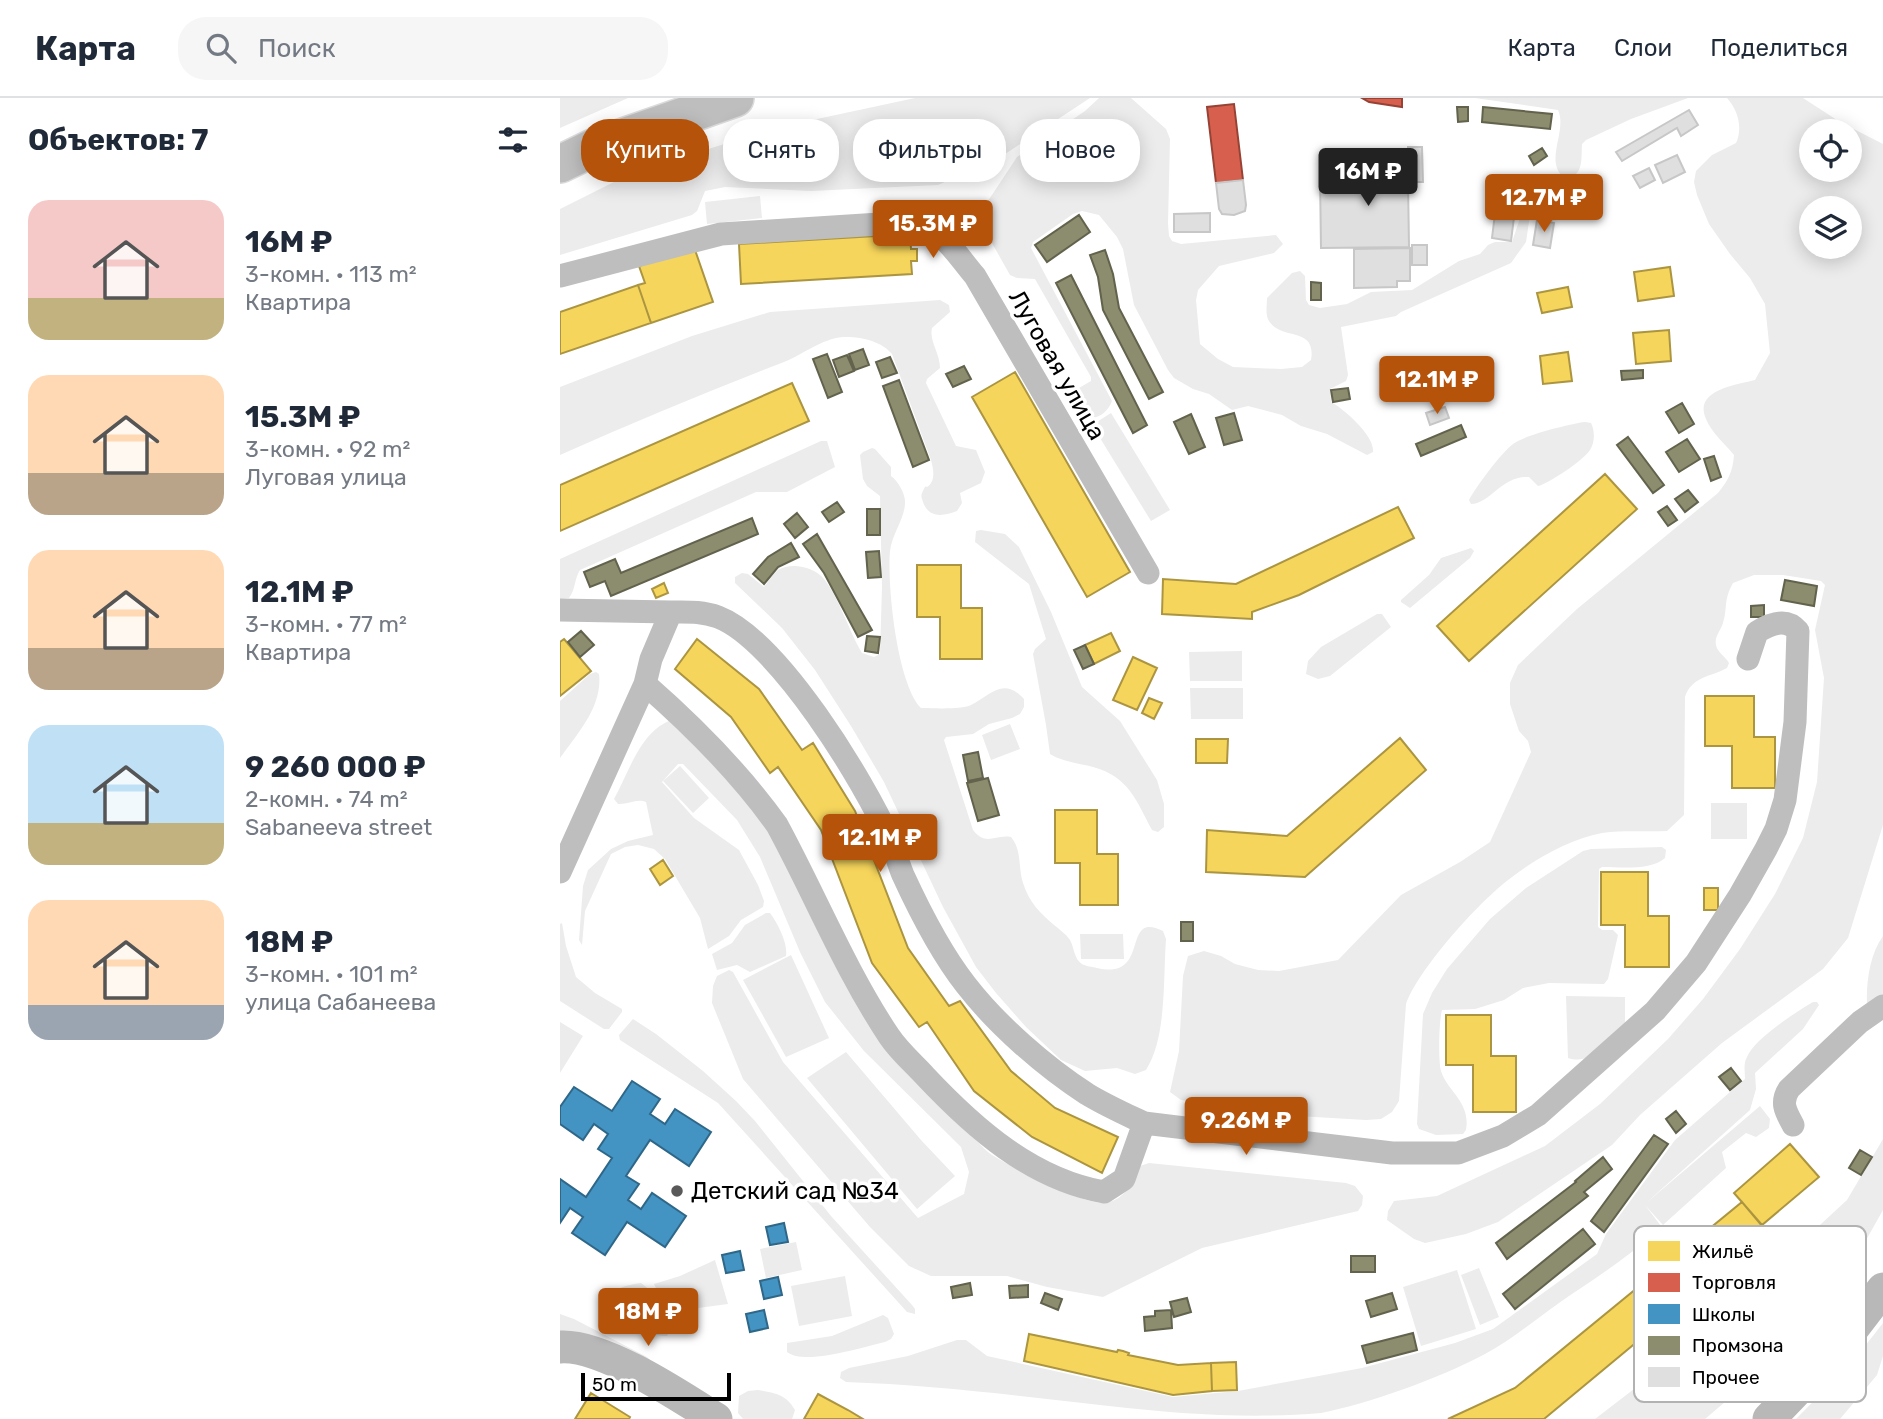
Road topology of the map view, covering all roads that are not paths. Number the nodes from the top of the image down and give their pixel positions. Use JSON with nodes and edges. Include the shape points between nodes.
{"nodes":[{"id":1,"x":735,"y":98,"type":"edge"},
{"id":2,"x":560,"y":164,"type":"edge"},
{"id":3,"x":560,"y":276,"type":"edge"},
{"id":4,"x":1148,"y":573,"type":"dead end"},
{"id":5,"x":560,"y":610,"type":"edge"},
{"id":6,"x":671,"y":612,"type":"junction"},
{"id":7,"x":1748,"y":659,"type":"dead end"},
{"id":8,"x":645,"y":684,"type":"junction"},
{"id":9,"x":560,"y":872,"type":"edge"},
{"id":10,"x":1883,"y":1006,"type":"edge"},
{"id":11,"x":1144,"y":1123,"type":"junction"},
{"id":12,"x":1793,"y":1125,"type":"dead end"},
{"id":13,"x":1883,"y":1289,"type":"edge"},
{"id":14,"x":1866,"y":1311,"type":"edge"},
{"id":15,"x":560,"y":1347,"type":"edge"},
{"id":16,"x":1785,"y":1402,"type":"edge"},
{"id":17,"x":716,"y":1419,"type":"edge"},
{"id":18,"x":1769,"y":1419,"type":"edge"}],
"edges":[{"from":1,"to":2,"type":"main road","via":[[595,147]]},
{"from":3,"to":4,"type":"street","name":"Луговая улица","via":[[720,234],[911,222],[926,225],[941,235],[975,276]]},
{"from":5,"to":6,"type":"street"},
{"from":6,"to":8,"type":"street"},
{"from":6,"to":11,"type":"street","via":[[718,617],[769,656],[853,770],[891,840],[924,917],[965,985],[1058,1074]]},
{"from":7,"to":11,"type":"street","via":[[1757,632],[1768,625],[1789,624],[1798,631],[1786,800],[1776,829],[1696,962],[1655,1011],[1538,1115],[1503,1136],[1458,1153],[1392,1153]]},
{"from":8,"to":9,"type":"street"},
{"from":8,"to":11,"type":"street","via":[[704,740],[777,825],[855,982],[891,1039],[943,1096],[997,1144],[1025,1163],[1104,1192],[1124,1179]]},
{"from":10,"to":12,"type":"street","via":[[1789,1088],[1784,1107]]},
{"from":13,"to":14,"type":"street"},
{"from":15,"to":17,"type":"street","via":[[592,1351],[664,1386]]},
{"from":16,"to":18,"type":"street"}]}
